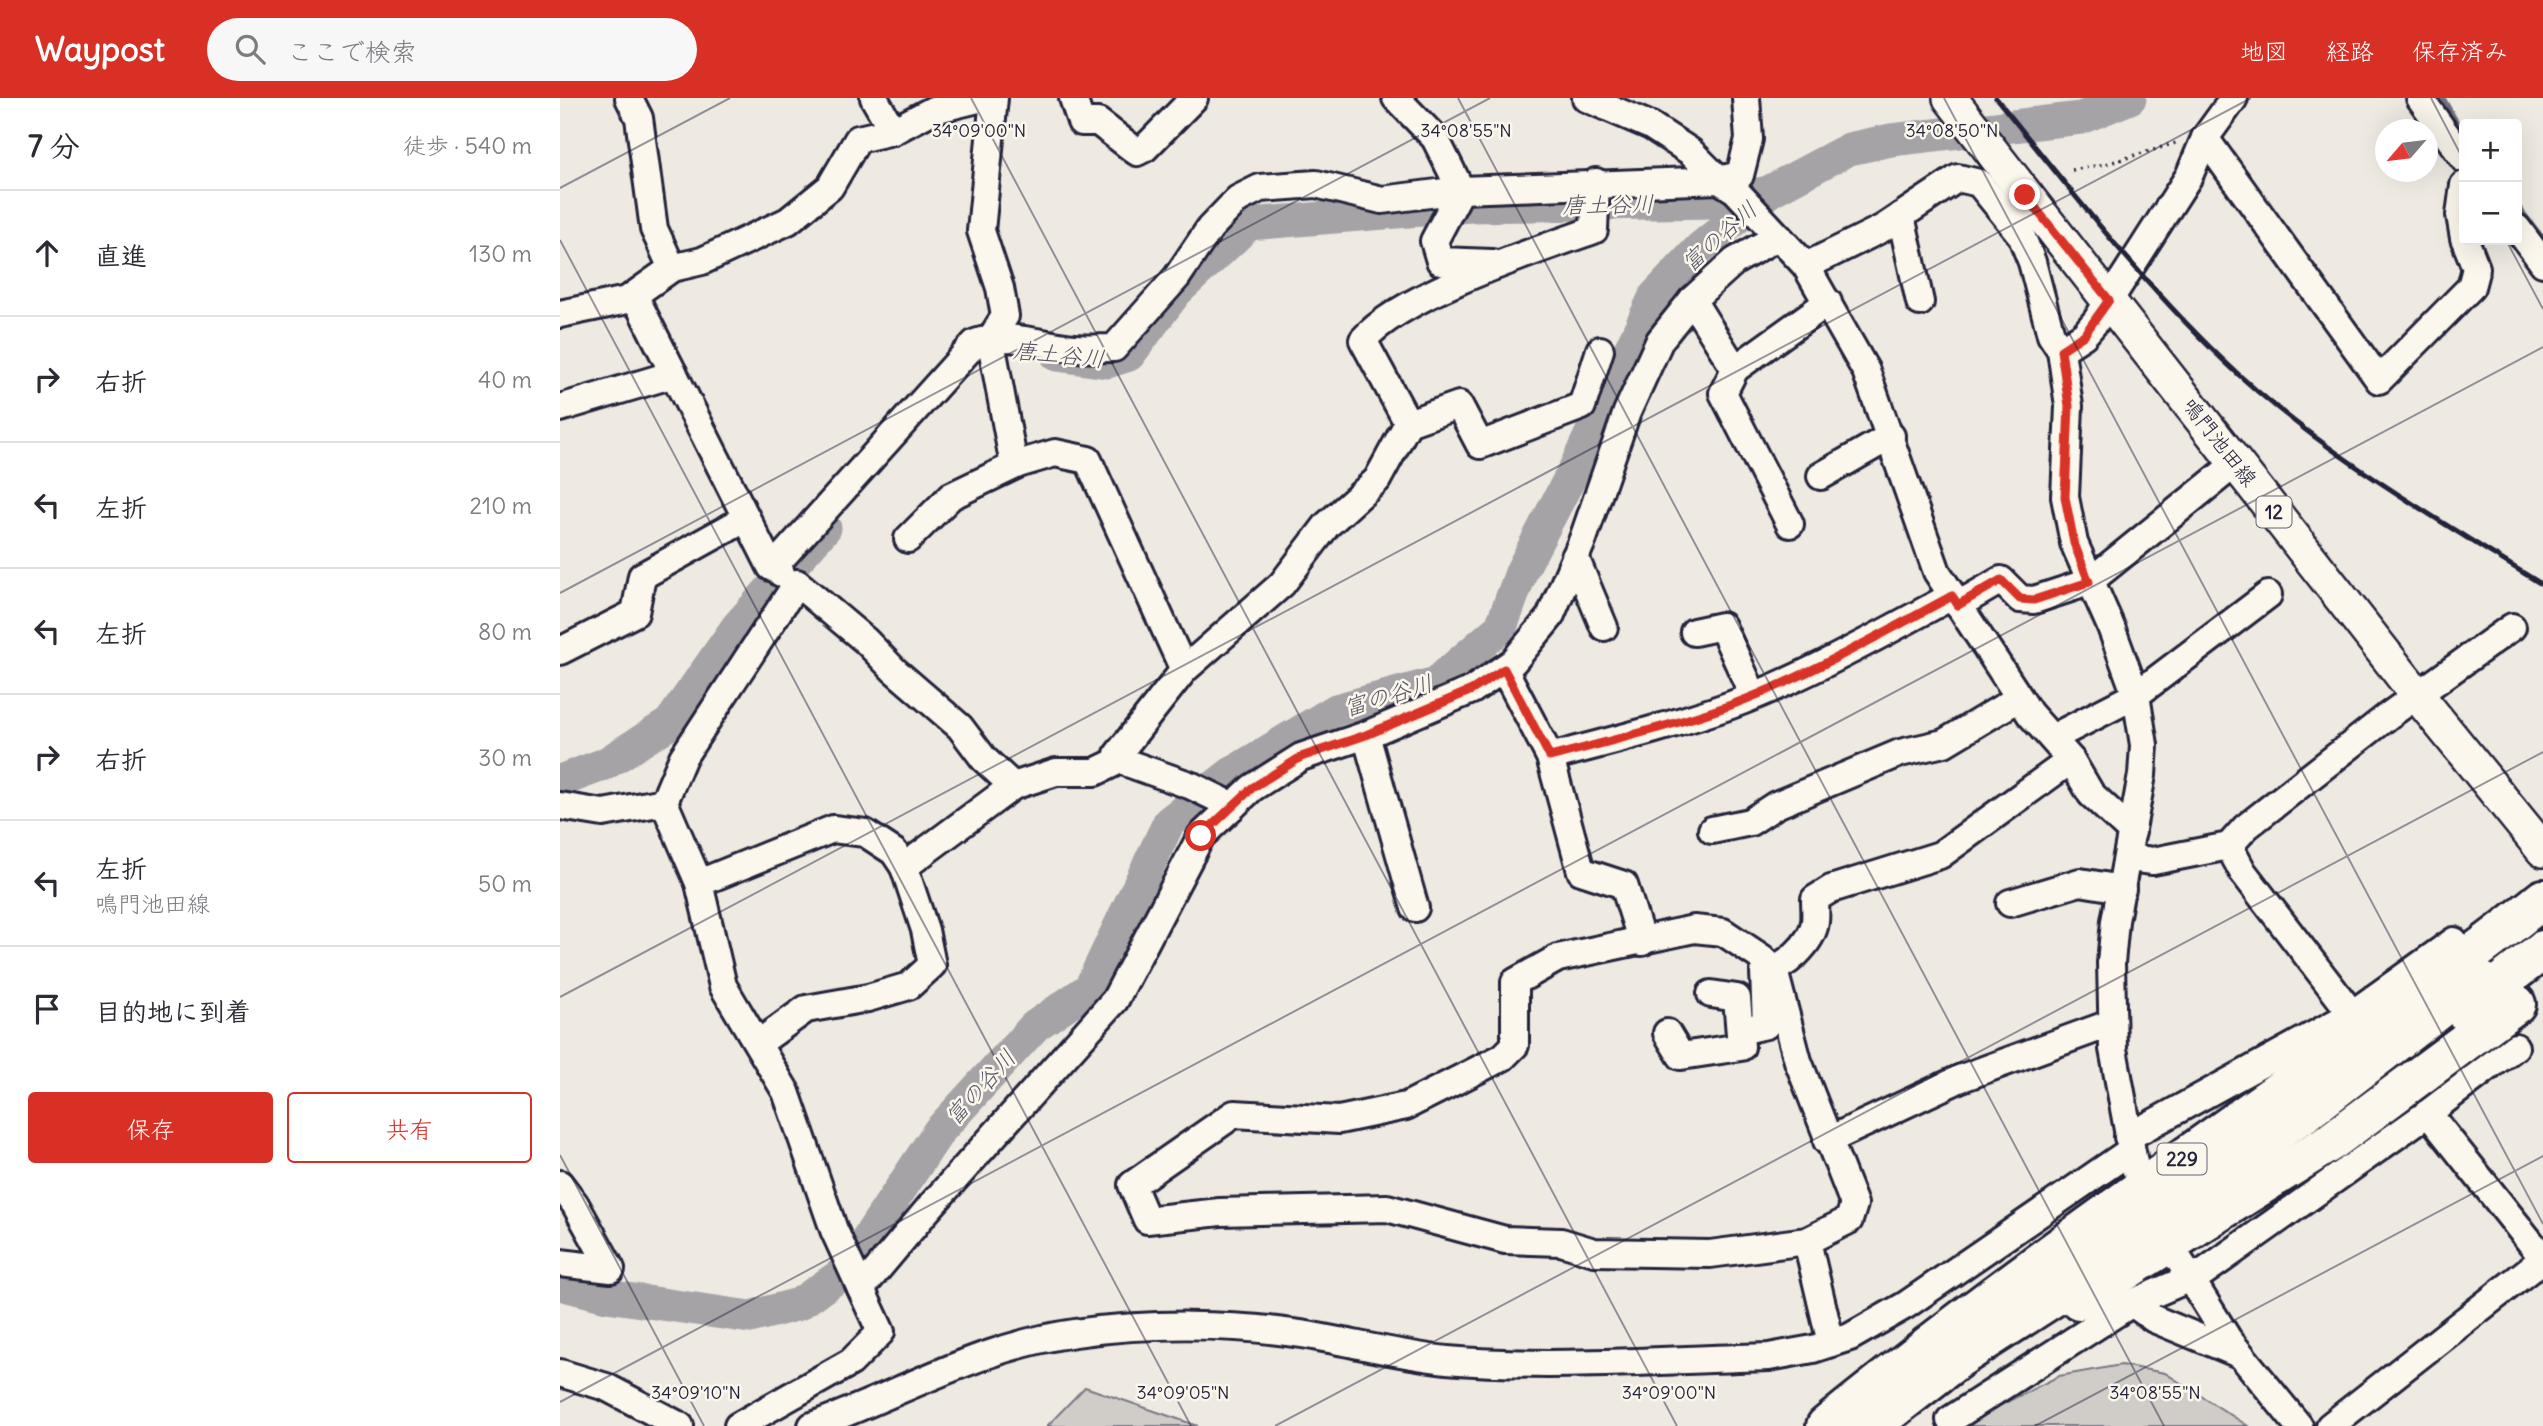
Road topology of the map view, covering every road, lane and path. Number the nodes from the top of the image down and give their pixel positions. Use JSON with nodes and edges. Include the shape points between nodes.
{"nodes":[{"id":1,"x":629,"y":98,"type":"edge"},
{"id":2,"x":874,"y":98,"type":"edge"},
{"id":3,"x":982,"y":98,"type":"edge"},
{"id":4,"x":993,"y":98,"type":"edge"},
{"id":5,"x":1073,"y":98,"type":"edge"},
{"id":6,"x":1194,"y":98,"type":"edge"},
{"id":7,"x":1396,"y":98,"type":"edge"},
{"id":8,"x":1586,"y":98,"type":"edge"},
{"id":9,"x":1746,"y":98,"type":"edge"},
{"id":10,"x":2234,"y":98,"type":"edge"},
{"id":11,"x":2420,"y":98,"type":"edge"},
{"id":12,"x":1957,"y":106,"type":"edge"},
{"id":13,"x":893,"y":131,"type":"junction"},
{"id":14,"x":2205,"y":138,"type":"junction"},
{"id":15,"x":2459,"y":152,"type":"edge"},
{"id":16,"x":2072,"y":170,"type":"dead end"},
{"id":17,"x":1727,"y":185,"type":"junction"},
{"id":18,"x":1596,"y":193,"type":"junction"},
{"id":19,"x":1455,"y":201,"type":"junction"},
{"id":20,"x":1901,"y":216,"type":"junction"},
{"id":21,"x":1775,"y":234,"type":"junction"},
{"id":22,"x":2522,"y":235,"type":"edge"},
{"id":23,"x":2467,"y":245,"type":"edge"},
{"id":24,"x":1502,"y":263,"type":"junction"},
{"id":25,"x":2543,"y":263,"type":"edge"},
{"id":26,"x":1806,"y":266,"type":"junction"},
{"id":27,"x":672,"y":268,"type":"junction"},
{"id":28,"x":635,"y":295,"type":"junction"},
{"id":29,"x":1692,"y":300,"type":"junction"},
{"id":30,"x":2109,"y":300,"type":"junction"},
{"id":31,"x":1828,"y":302,"type":"junction"},
{"id":32,"x":1920,"y":302,"type":"dead end"},
{"id":33,"x":560,"y":314,"type":"edge"},
{"id":34,"x":992,"y":348,"type":"junction"},
{"id":35,"x":1600,"y":350,"type":"dead end"},
{"id":36,"x":2061,"y":350,"type":"junction"},
{"id":37,"x":1735,"y":369,"type":"junction"},
{"id":38,"x":674,"y":374,"type":"junction"},
{"id":39,"x":560,"y":408,"type":"edge"},
{"id":40,"x":1408,"y":423,"type":"junction"},
{"id":41,"x":1891,"y":436,"type":"junction"},
{"id":42,"x":2236,"y":463,"type":"junction"},
{"id":43,"x":1018,"y":464,"type":"junction"},
{"id":44,"x":1821,"y":476,"type":"dead end"},
{"id":45,"x":745,"y":519,"type":"junction"},
{"id":46,"x":1790,"y":524,"type":"dead end"},
{"id":47,"x":908,"y":539,"type":"dead end"},
{"id":48,"x":1575,"y":558,"type":"junction"},
{"id":49,"x":784,"y":576,"type":"junction"},
{"id":50,"x":2089,"y":582,"type":"junction"},
{"id":51,"x":2268,"y":595,"type":"dead end"},
{"id":52,"x":1955,"y":601,"type":"junction"},
{"id":53,"x":1604,"y":627,"type":"dead end"},
{"id":54,"x":2512,"y":628,"type":"dead end"},
{"id":55,"x":1694,"y":632,"type":"dead end"},
{"id":56,"x":560,"y":651,"type":"edge"},
{"id":57,"x":1504,"y":669,"type":"junction"},
{"id":58,"x":1184,"y":670,"type":"junction"},
{"id":59,"x":1753,"y":695,"type":"junction"},
{"id":60,"x":2136,"y":695,"type":"junction"},
{"id":61,"x":2418,"y":696,"type":"junction"},
{"id":62,"x":2020,"y":698,"type":"junction"},
{"id":63,"x":1366,"y":735,"type":"junction"},
{"id":64,"x":2052,"y":738,"type":"junction"},
{"id":65,"x":1550,"y":757,"type":"junction"},
{"id":66,"x":1124,"y":758,"type":"junction"},
{"id":67,"x":2071,"y":760,"type":"junction"},
{"id":68,"x":1013,"y":786,"type":"junction"},
{"id":69,"x":664,"y":802,"type":"junction"},
{"id":70,"x":1233,"y":805,"type":"junction"},
{"id":71,"x":560,"y":806,"type":"edge"},
{"id":72,"x":1712,"y":830,"type":"dead end"},
{"id":73,"x":2130,"y":845,"type":"junction"},
{"id":74,"x":2229,"y":846,"type":"junction"},
{"id":75,"x":2543,"y":850,"type":"edge"},
{"id":76,"x":904,"y":867,"type":"junction"},
{"id":77,"x":699,"y":883,"type":"junction"},
{"id":78,"x":2122,"y":889,"type":"junction"},
{"id":79,"x":2543,"y":898,"type":"edge"},
{"id":80,"x":2010,"y":903,"type":"dead end"},
{"id":81,"x":1415,"y":908,"type":"dead end"},
{"id":82,"x":2543,"y":928,"type":"edge"},
{"id":83,"x":2454,"y":941,"type":"dead end"},
{"id":84,"x":1642,"y":942,"type":"junction"},
{"id":85,"x":2543,"y":950,"type":"edge"},
{"id":86,"x":1773,"y":970,"type":"junction"},
{"id":87,"x":2543,"y":984,"type":"edge"},
{"id":88,"x":1712,"y":994,"type":"dead end"},
{"id":89,"x":2352,"y":1014,"type":"junction"},
{"id":90,"x":2112,"y":1023,"type":"junction"},
{"id":91,"x":1740,"y":1031,"type":"junction"},
{"id":92,"x":1667,"y":1033,"type":"dead end"},
{"id":93,"x":759,"y":1044,"type":"junction"},
{"id":94,"x":2515,"y":1047,"type":"dead end"},
{"id":95,"x":2428,"y":1113,"type":"junction"},
{"id":96,"x":2311,"y":1119,"type":"junction"},
{"id":97,"x":1827,"y":1140,"type":"junction"},
{"id":98,"x":2129,"y":1144,"type":"junction"},
{"id":99,"x":2137,"y":1177,"type":"dead end"},
{"id":100,"x":560,"y":1184,"type":"edge"},
{"id":101,"x":1807,"y":1241,"type":"junction"},
{"id":102,"x":2543,"y":1258,"type":"edge"},
{"id":103,"x":560,"y":1263,"type":"edge"},
{"id":104,"x":2183,"y":1269,"type":"junction"},
{"id":105,"x":861,"y":1289,"type":"junction"},
{"id":106,"x":2132,"y":1303,"type":"junction"},
{"id":107,"x":1831,"y":1343,"type":"junction"},
{"id":108,"x":2241,"y":1355,"type":"junction"},
{"id":109,"x":560,"y":1373,"type":"edge"},
{"id":110,"x":1950,"y":1420,"type":"dead end"},
{"id":111,"x":680,"y":1426,"type":"edge"},
{"id":112,"x":738,"y":1426,"type":"edge"},
{"id":113,"x":812,"y":1426,"type":"edge"},
{"id":114,"x":1827,"y":1426,"type":"edge"},
{"id":115,"x":1871,"y":1426,"type":"edge"},
{"id":116,"x":1878,"y":1426,"type":"edge"},
{"id":117,"x":2299,"y":1426,"type":"edge"},
{"id":118,"x":2330,"y":1426,"type":"edge"}],
"edges":[{"from":1,"to":27,"type":"street","via":[[639,118],[654,229]]},
{"from":2,"to":13,"type":"street"},
{"from":3,"to":13,"type":"street","via":[[933,110]]},
{"from":4,"to":34,"type":"street","via":[[981,231],[1004,316]]},
{"from":5,"to":6,"type":"street","via":[[1081,122],[1098,122],[1137,152]]},
{"from":7,"to":19,"type":"street","via":[[1435,138]]},
{"from":8,"to":17,"type":"street","via":[[1651,126],[1691,152]]},
{"from":9,"to":17,"type":"street","via":[[1749,139],[1740,175]]},
{"from":10,"to":14,"type":"street"},
{"from":11,"to":15,"type":"street"},
{"from":12,"to":30,"type":"main road","name":"鳴門池田線","number":"12"},
{"from":13,"to":27,"type":"street","via":[[858,139],[830,187],[789,221],[702,261]]},
{"from":14,"to":16,"type":"path"},
{"from":14,"to":23,"type":"street","via":[[2379,380],[2471,287],[2476,268]]},
{"from":14,"to":30,"type":"street","via":[[2189,176]]},
{"from":17,"to":18,"type":"street"},
{"from":17,"to":21,"type":"street"},
{"from":18,"to":19,"type":"street"},
{"from":18,"to":24,"type":"street","via":[[1594,230]]},
{"from":19,"to":24,"type":"street","via":[[1434,241],[1440,261]]},
{"from":19,"to":34,"type":"street","via":[[1382,200],[1315,184],[1260,188],[1238,199],[1210,228],[1177,277],[1114,348],[1074,348],[1028,339]]},
{"from":20,"to":26,"type":"street"},
{"from":20,"to":32,"type":"street"},
{"from":20,"to":36,"type":"street","via":[[1958,178],[1979,183],[2021,235],[2051,335]]},
{"from":21,"to":26,"type":"street"},
{"from":21,"to":29,"type":"street","via":[[1735,261]]},
{"from":22,"to":25,"type":"street"},
{"from":24,"to":40,"type":"street","via":[[1415,303],[1374,327],[1363,340]]},
{"from":26,"to":31,"type":"street"},
{"from":27,"to":28,"type":"street"},
{"from":28,"to":33,"type":"street"},
{"from":28,"to":38,"type":"street"},
{"from":29,"to":37,"type":"street"},
{"from":29,"to":48,"type":"street","via":[[1660,340],[1628,412]]},
{"from":30,"to":36,"type":"street","via":[[2084,335]]},
{"from":30,"to":42,"type":"main road","name":"鳴門池田線","number":"12"},
{"from":31,"to":37,"type":"street"},
{"from":31,"to":41,"type":"street","via":[[1854,345]]},
{"from":34,"to":43,"type":"street","via":[[1013,460]]},
{"from":34,"to":49,"type":"street","via":[[975,343],[963,355]]},
{"from":35,"to":40,"type":"street","via":[[1582,406],[1480,445],[1459,405]]},
{"from":36,"to":50,"type":"street","via":[[2069,406],[2065,497],[2074,543]]},
{"from":37,"to":46,"type":"street","via":[[1723,393]]},
{"from":38,"to":39,"type":"street"},
{"from":38,"to":45,"type":"street"},
{"from":40,"to":58,"type":"street","via":[[1377,480],[1326,525],[1282,584]]},
{"from":41,"to":44,"type":"street"},
{"from":41,"to":52,"type":"street","via":[[1937,572]]},
{"from":42,"to":50,"type":"street"},
{"from":42,"to":61,"type":"main road","name":"鳴門池田線","number":"12"},
{"from":43,"to":47,"type":"street","via":[[951,496]]},
{"from":43,"to":58,"type":"street","via":[[1055,453],[1088,460]]},
{"from":45,"to":49,"type":"street","via":[[771,567]]},
{"from":45,"to":56,"type":"street","via":[[642,576],[635,613]]},
{"from":48,"to":53,"type":"street"},
{"from":48,"to":57,"type":"street","via":[[1550,617]]},
{"from":49,"to":68,"type":"street","via":[[866,641],[960,727],[984,759]]},
{"from":49,"to":69,"type":"street"},
{"from":50,"to":52,"type":"street","via":[[2034,600],[2020,599],[2001,580]]},
{"from":50,"to":60,"type":"street"},
{"from":51,"to":60,"type":"street"},
{"from":52,"to":59,"type":"street"},
{"from":52,"to":62,"type":"street"},
{"from":54,"to":61,"type":"street"},
{"from":55,"to":59,"type":"street","via":[[1722,626]]},
{"from":57,"to":63,"type":"street","via":[[1472,690]]},
{"from":57,"to":65,"type":"street"},
{"from":58,"to":66,"type":"street","via":[[1118,754]]},
{"from":59,"to":65,"type":"street","via":[[1659,729]]},
{"from":60,"to":64,"type":"street"},
{"from":60,"to":73,"type":"street","via":[[2144,745],[2143,775]]},
{"from":61,"to":74,"type":"street","via":[[2246,827]]},
{"from":61,"to":75,"type":"main road","name":"鳴門池田線","number":"12"},
{"from":62,"to":64,"type":"street"},
{"from":62,"to":72,"type":"street","via":[[1944,743],[1900,753],[1776,805],[1750,822]]},
{"from":63,"to":70,"type":"street","via":[[1301,757]]},
{"from":63,"to":81,"type":"street"},
{"from":64,"to":67,"type":"street"},
{"from":65,"to":84,"type":"street","via":[[1581,871],[1624,885]]},
{"from":66,"to":68,"type":"street","via":[[1095,772],[1056,772]]},
{"from":66,"to":70,"type":"street"},
{"from":67,"to":73,"type":"street"},
{"from":67,"to":86,"type":"street","via":[[1940,855],[1831,889],[1815,899],[1815,924],[1803,947]]},
{"from":68,"to":76,"type":"street"},
{"from":69,"to":71,"type":"street","via":[[603,813]]},
{"from":69,"to":77,"type":"street"},
{"from":70,"to":105,"type":"street","via":[[1201,836],[1115,1000]]},
{"from":73,"to":74,"type":"street","via":[[2153,861]]},
{"from":73,"to":78,"type":"street"},
{"from":74,"to":89,"type":"street","via":[[2243,872]]},
{"from":76,"to":77,"type":"street","via":[[894,852],[866,834],[833,829]]},
{"from":76,"to":93,"type":"street","via":[[932,965],[909,986],[806,1009]]},
{"from":77,"to":93,"type":"street","via":[[723,986]]},
{"from":78,"to":80,"type":"street","via":[[2080,882]]},
{"from":78,"to":90,"type":"street","via":[[2113,942]]},
{"from":79,"to":114,"type":"highway","number":"229","via":[[2036,1261]]},
{"from":82,"to":96,"type":"highway"},
{"from":83,"to":89,"type":"street"},
{"from":84,"to":86,"type":"street","via":[[1694,929],[1723,932]]},
{"from":84,"to":101,"type":"street","via":[[1558,958],[1515,982],[1515,1045],[1503,1057],[1406,1106],[1339,1120],[1234,1114],[1132,1185],[1147,1220],[1220,1212],[1387,1208],[1505,1240],[1561,1242],[1594,1252],[1710,1254]]},
{"from":85,"to":96,"type":"highway"},
{"from":86,"to":91,"type":"street","via":[[1764,971],[1766,1026]]},
{"from":86,"to":97,"type":"street","via":[[1798,1061]]},
{"from":87,"to":116,"type":"highway","via":[[2332,1141]]},
{"from":88,"to":91,"type":"street","via":[[1737,998]]},
{"from":89,"to":98,"type":"street"},
{"from":90,"to":97,"type":"street","via":[[1959,1079]]},
{"from":90,"to":98,"type":"street"},
{"from":91,"to":92,"type":"street","via":[[1741,1048],[1681,1056]]},
{"from":93,"to":105,"type":"street","via":[[786,1092],[834,1230]]},
{"from":94,"to":95,"type":"street"},
{"from":95,"to":102,"type":"street"},
{"from":95,"to":104,"type":"street","via":[[2204,1272]]},
{"from":96,"to":114,"type":"highway","via":[[2204,1182]]},
{"from":96,"to":115,"type":"highway","via":[[1959,1358]]},
{"from":97,"to":101,"type":"street","via":[[1854,1204],[1849,1220]]},
{"from":98,"to":99,"type":"street"},
{"from":98,"to":107,"type":"street","via":[[1906,1305]]},
{"from":100,"to":103,"type":"street","via":[[611,1269]]},
{"from":101,"to":107,"type":"street"},
{"from":102,"to":118,"type":"street"},
{"from":104,"to":106,"type":"street"},
{"from":104,"to":108,"type":"street"},
{"from":105,"to":112,"type":"street","via":[[881,1332],[851,1362]]},
{"from":106,"to":108,"type":"street","via":[[2154,1319]]},
{"from":106,"to":110,"type":"street"},
{"from":107,"to":113,"type":"street","via":[[1769,1357],[1500,1363],[1445,1360],[1236,1327],[1126,1328],[1011,1346],[954,1364]]},
{"from":108,"to":117,"type":"street"},
{"from":109,"to":111,"type":"street","via":[[606,1387]]}]}
